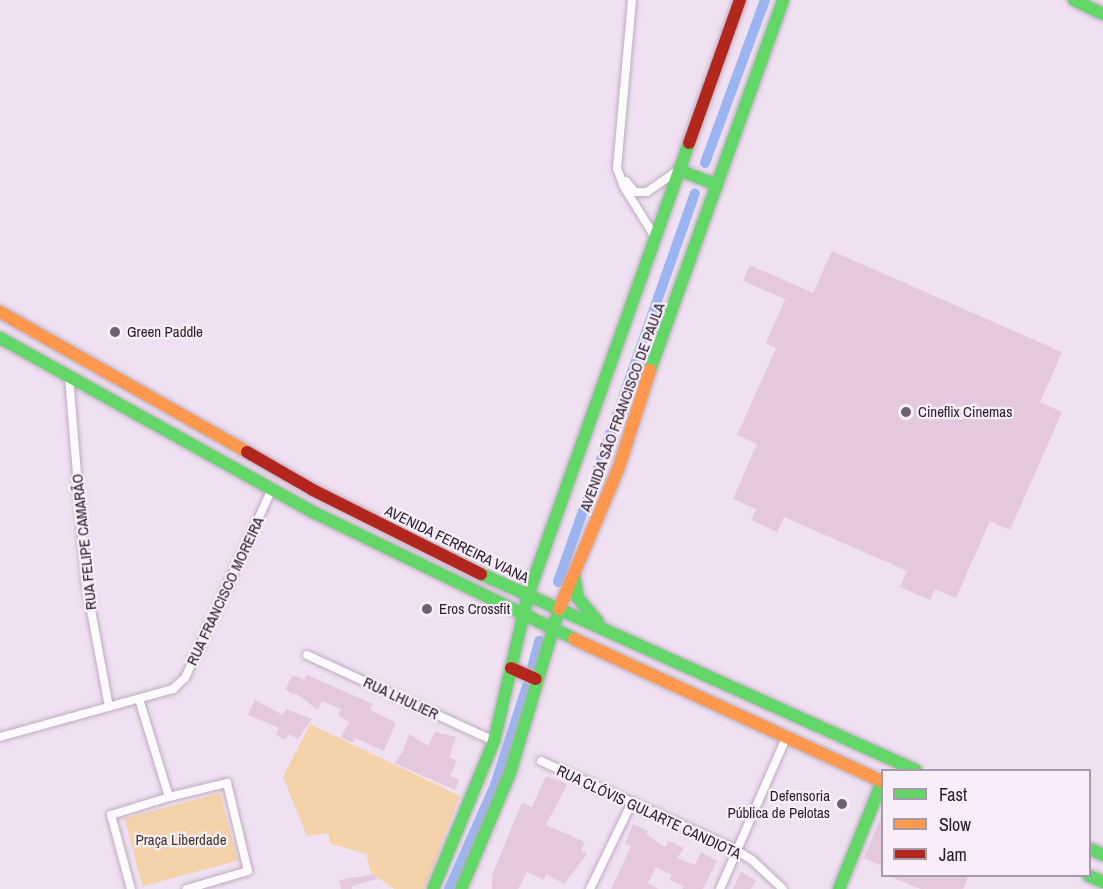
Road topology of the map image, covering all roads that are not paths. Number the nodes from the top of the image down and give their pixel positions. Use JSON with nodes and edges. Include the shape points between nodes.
{"nodes":[{"id":1,"x":632,"y":0,"type":"edge"},
{"id":2,"x":740,"y":0,"type":"edge"},
{"id":3,"x":783,"y":0,"type":"edge"},
{"id":4,"x":1074,"y":0,"type":"edge"},
{"id":5,"x":1103,"y":14,"type":"edge"},
{"id":6,"x":617,"y":159,"type":"junction"},
{"id":7,"x":684,"y":172,"type":"junction"},
{"id":8,"x":714,"y":183,"type":"junction"},
{"id":9,"x":655,"y":237,"type":"junction"},
{"id":10,"x":0,"y":312,"type":"edge"},
{"id":11,"x":0,"y":338,"type":"edge"},
{"id":12,"x":69,"y":377,"type":"junction"},
{"id":13,"x":272,"y":489,"type":"junction"},
{"id":14,"x":574,"y":574,"type":"junction"},
{"id":15,"x":528,"y":595,"type":"junction"},
{"id":16,"x":559,"y":609,"type":"junction"},
{"id":17,"x":523,"y":615,"type":"junction"},
{"id":18,"x":552,"y":629,"type":"junction"},
{"id":19,"x":608,"y":630,"type":"junction"},
{"id":20,"x":308,"y":655,"type":"dead end"},
{"id":21,"x":510,"y":672,"type":"junction"},
{"id":22,"x":535,"y":682,"type":"junction"},
{"id":23,"x":139,"y":699,"type":"junction"},
{"id":24,"x":110,"y":707,"type":"junction"},
{"id":25,"x":787,"y":736,"type":"junction"},
{"id":26,"x":0,"y":737,"type":"edge"},
{"id":27,"x":494,"y":741,"type":"junction"},
{"id":28,"x":541,"y":761,"type":"dead end"},
{"id":29,"x":912,"y":769,"type":"edge"},
{"id":30,"x":881,"y":782,"type":"edge"},
{"id":31,"x":881,"y":784,"type":"edge"},
{"id":32,"x":169,"y":797,"type":"junction"},
{"id":33,"x":631,"y":804,"type":"junction"},
{"id":34,"x":736,"y":850,"type":"junction"},
{"id":35,"x":131,"y":889,"type":"edge"},
{"id":36,"x":190,"y":889,"type":"edge"},
{"id":37,"x":433,"y":889,"type":"edge"},
{"id":38,"x":461,"y":889,"type":"edge"},
{"id":39,"x":590,"y":889,"type":"edge"},
{"id":40,"x":720,"y":889,"type":"edge"},
{"id":41,"x":783,"y":889,"type":"edge"},
{"id":42,"x":839,"y":889,"type":"edge"}],
"edges":[{"from":1,"to":6,"type":"street"},
{"from":2,"to":7,"type":"main road","name":"AVENIDA SÃO FRANCISCO DE PAULA"},
{"from":3,"to":8,"type":"main road","name":"AVENIDA SÃO FRANCISCO DE PAULA"},
{"from":4,"to":5,"type":"main road"},
{"from":6,"to":7,"type":"street","via":[[623,177],[635,192],[650,191]]},
{"from":6,"to":9,"type":"street","via":[[620,180]]},
{"from":7,"to":8,"type":"main road"},
{"from":7,"to":9,"type":"main road","name":"AVENIDA SÃO FRANCISCO DE PAULA"},
{"from":8,"to":14,"type":"main road","name":"AVENIDA SÃO FRANCISCO DE PAULA","via":[[619,467]]},
{"from":9,"to":15,"type":"main road","name":"AVENIDA SÃO FRANCISCO DE PAULA"},
{"from":10,"to":15,"type":"main road","name":"AVENIDA FERREIRA VIANA","via":[[313,490]]},
{"from":11,"to":12,"type":"main road"},
{"from":12,"to":13,"type":"main road"},
{"from":12,"to":24,"type":"street","name":"RUA FELIPE CAMARÃO","via":[[86,583]]},
{"from":13,"to":17,"type":"main road"},
{"from":13,"to":23,"type":"street","name":"RUA FRANCISCO MOREIRA","via":[[185,678],[173,689]]},
{"from":14,"to":16,"type":"main road","name":"AVENIDA SÃO FRANCISCO DE PAULA"},
{"from":14,"to":19,"type":"main road","via":[[580,602]]},
{"from":15,"to":16,"type":"main road","name":"AVENIDA FERREIRA VIANA"},
{"from":15,"to":17,"type":"main road","name":"AVENIDA SÃO FRANCISCO DE PAULA"},
{"from":16,"to":18,"type":"main road","name":"AVENIDA SÃO FRANCISCO DE PAULA"},
{"from":16,"to":19,"type":"main road","name":"AVENIDA FERREIRA VIANA"},
{"from":17,"to":18,"type":"main road"},
{"from":17,"to":21,"type":"main road","name":"AVENIDA SÃO FRANCISCO DE PAULA"},
{"from":18,"to":22,"type":"main road","name":"AVENIDA SÃO FRANCISCO DE PAULA"},
{"from":18,"to":25,"type":"main road"},
{"from":19,"to":29,"type":"main road","name":"AVENIDA FERREIRA VIANA"},
{"from":20,"to":27,"type":"street","name":"RUA LHULIER"},
{"from":21,"to":22,"type":"main road"},
{"from":21,"to":27,"type":"main road","name":"AVENIDA SÃO FRANCISCO DE PAULA"},
{"from":22,"to":38,"type":"main road","name":"AVENIDA SÃO FRANCISCO DE PAULA","via":[[510,773]]},
{"from":23,"to":24,"type":"street","name":"RUA FRANCISCO MOREIRA"},
{"from":23,"to":32,"type":"street"},
{"from":24,"to":26,"type":"street","name":"RUA FRANCISCO MOREIRA"},
{"from":25,"to":30,"type":"main road"},
{"from":25,"to":34,"type":"street"},
{"from":27,"to":37,"type":"main road","name":"AVENIDA SÃO FRANCISCO DE PAULA"},
{"from":28,"to":33,"type":"street","name":"RUA CLÓVIS GULARTE CANDIOTA"},
{"from":31,"to":42,"type":"main road"},
{"from":32,"to":35,"type":"street","via":[[111,815]]},
{"from":32,"to":36,"type":"street","via":[[228,783],[248,871]]},
{"from":33,"to":34,"type":"street","name":"RUA CLÓVIS GULARTE CANDIOTA"},
{"from":33,"to":39,"type":"street"},
{"from":34,"to":40,"type":"street"},
{"from":34,"to":41,"type":"street","name":"RUA CLÓVIS GULARTE CANDIOTA"}]}
